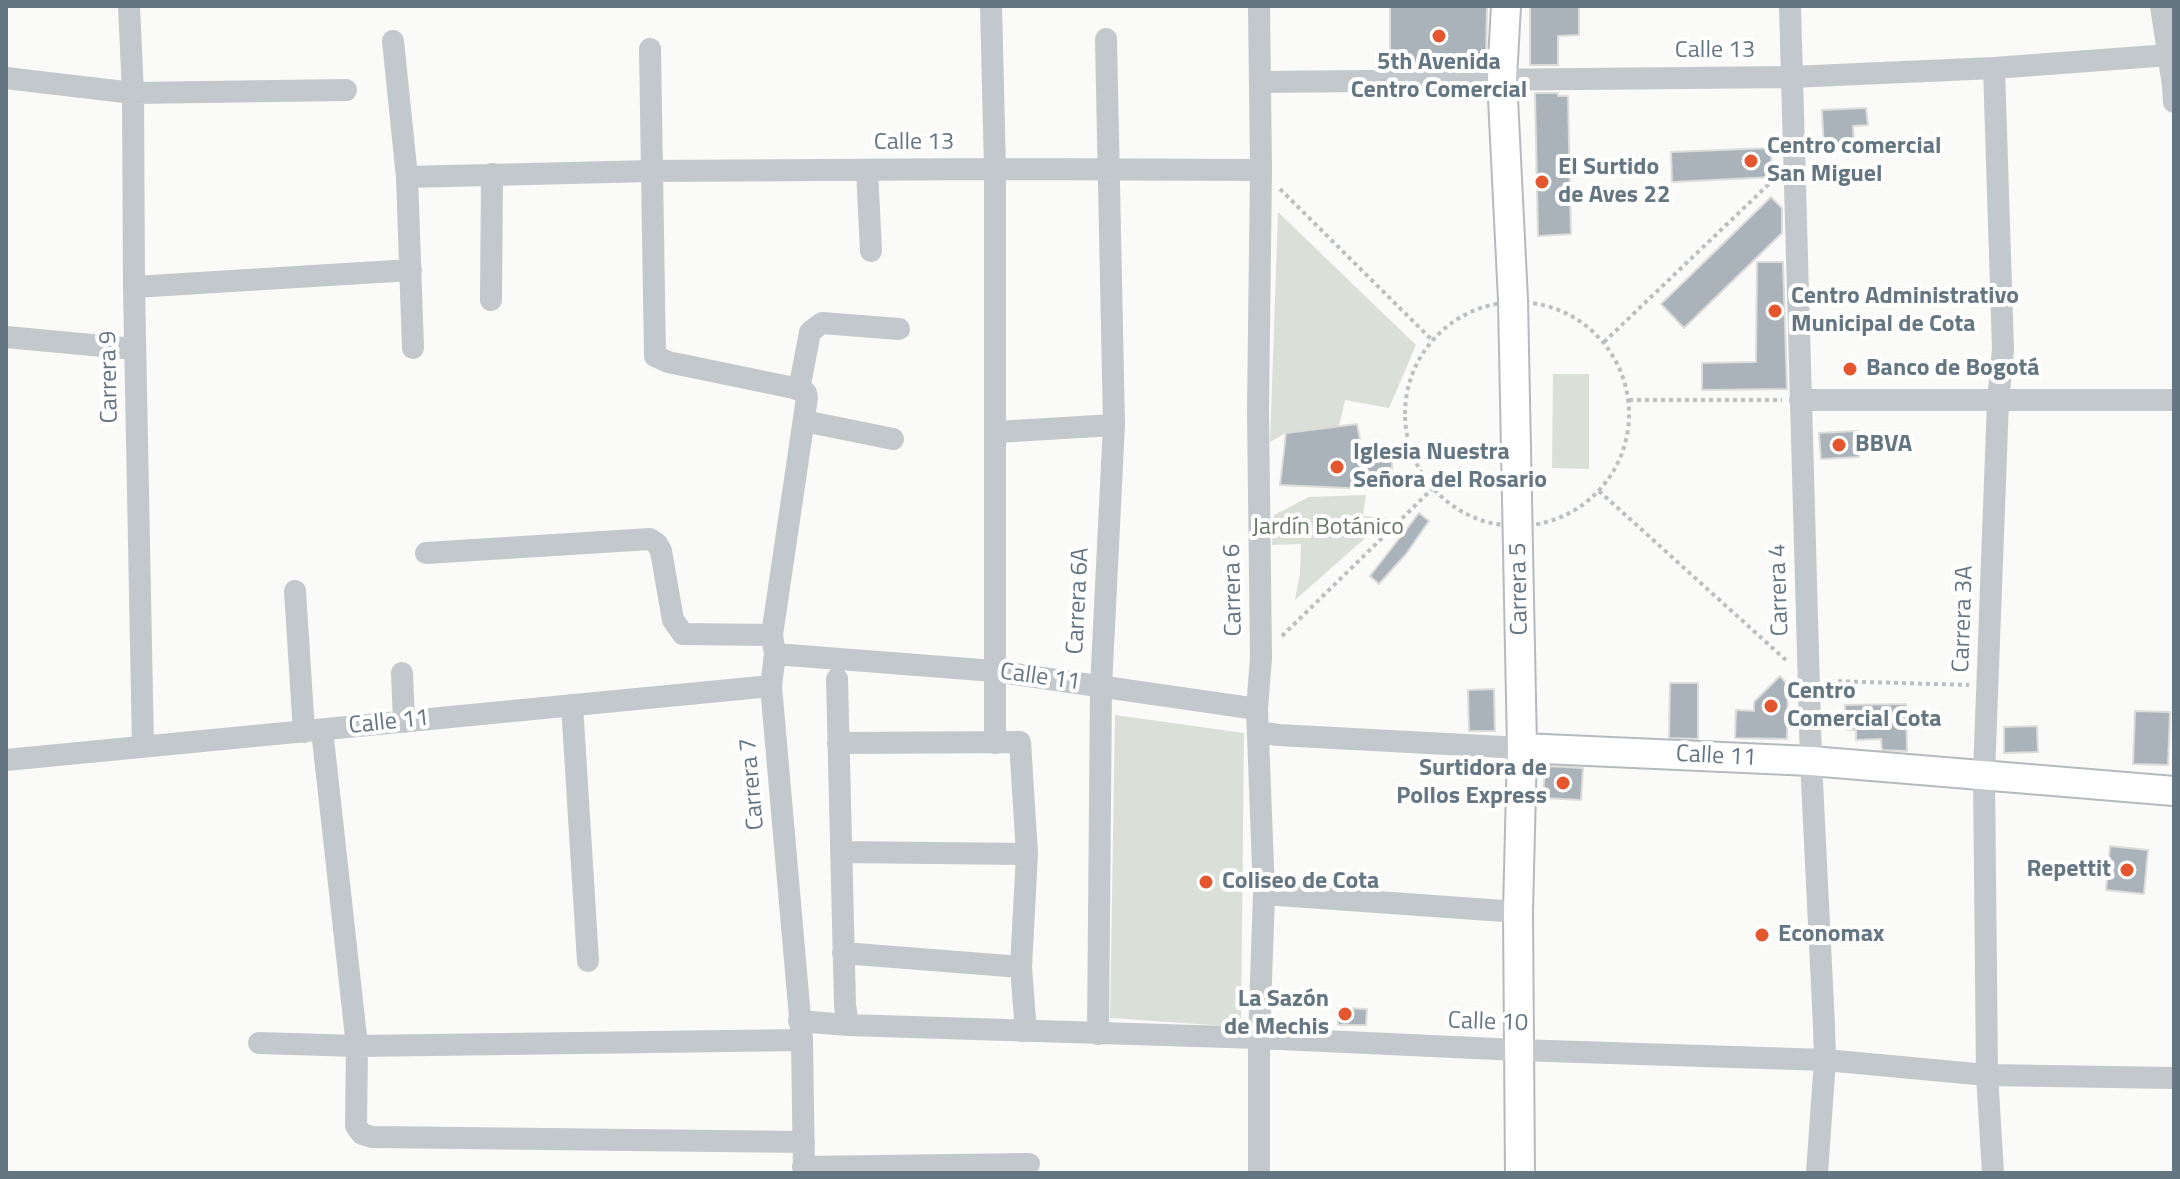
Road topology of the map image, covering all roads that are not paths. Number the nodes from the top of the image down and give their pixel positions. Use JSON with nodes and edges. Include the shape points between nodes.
{"nodes":[{"id":1,"x":129,"y":6,"type":"edge"},
{"id":2,"x":991,"y":6,"type":"edge"},
{"id":3,"x":1259,"y":6,"type":"edge"},
{"id":4,"x":1506,"y":6,"type":"edge"},
{"id":5,"x":1790,"y":6,"type":"edge"},
{"id":6,"x":2161,"y":6,"type":"edge"},
{"id":7,"x":1106,"y":39,"type":"dead end"},
{"id":8,"x":393,"y":41,"type":"dead end"},
{"id":9,"x":650,"y":49,"type":"dead end"},
{"id":10,"x":2169,"y":55,"type":"junction"},
{"id":11,"x":1994,"y":68,"type":"junction"},
{"id":12,"x":1791,"y":77,"type":"junction"},
{"id":13,"x":6,"y":78,"type":"edge"},
{"id":14,"x":1502,"y":78,"type":"junction"},
{"id":15,"x":1261,"y":82,"type":"junction"},
{"id":16,"x":2174,"y":85,"type":"edge"},
{"id":17,"x":346,"y":90,"type":"dead end"},
{"id":18,"x":133,"y":93,"type":"junction"},
{"id":19,"x":2174,"y":102,"type":"edge"},
{"id":20,"x":995,"y":169,"type":"junction"},
{"id":21,"x":867,"y":170,"type":"junction"},
{"id":22,"x":1261,"y":170,"type":"junction"},
{"id":23,"x":651,"y":171,"type":"junction"},
{"id":24,"x":1108,"y":171,"type":"junction"},
{"id":25,"x":492,"y":174,"type":"junction"},
{"id":26,"x":407,"y":177,"type":"junction"},
{"id":27,"x":871,"y":251,"type":"dead end"},
{"id":28,"x":411,"y":270,"type":"junction"},
{"id":29,"x":134,"y":287,"type":"junction"},
{"id":30,"x":491,"y":300,"type":"dead end"},
{"id":31,"x":899,"y":329,"type":"dead end"},
{"id":32,"x":6,"y":337,"type":"edge"},
{"id":33,"x":413,"y":348,"type":"dead end"},
{"id":34,"x":135,"y":349,"type":"junction"},
{"id":35,"x":802,"y":391,"type":"junction"},
{"id":36,"x":1800,"y":400,"type":"junction"},
{"id":37,"x":2174,"y":400,"type":"edge"},
{"id":38,"x":1998,"y":401,"type":"junction"},
{"id":39,"x":804,"y":421,"type":"junction"},
{"id":40,"x":1114,"y":425,"type":"junction"},
{"id":41,"x":996,"y":432,"type":"junction"},
{"id":42,"x":893,"y":439,"type":"dead end"},
{"id":43,"x":426,"y":553,"type":"dead end"},
{"id":44,"x":295,"y":591,"type":"dead end"},
{"id":45,"x":774,"y":645,"type":"junction"},
{"id":46,"x":994,"y":671,"type":"junction"},
{"id":47,"x":402,"y":673,"type":"dead end"},
{"id":48,"x":837,"y":679,"type":"dead end"},
{"id":49,"x":771,"y":686,"type":"junction"},
{"id":50,"x":1101,"y":687,"type":"junction"},
{"id":51,"x":572,"y":705,"type":"junction"},
{"id":52,"x":1257,"y":709,"type":"junction"},
{"id":53,"x":404,"y":722,"type":"junction"},
{"id":54,"x":313,"y":731,"type":"junction"},
{"id":55,"x":1258,"y":732,"type":"junction"},
{"id":56,"x":838,"y":743,"type":"junction"},
{"id":57,"x":995,"y":743,"type":"junction"},
{"id":58,"x":143,"y":747,"type":"junction"},
{"id":59,"x":1522,"y":748,"type":"junction"},
{"id":60,"x":6,"y":760,"type":"edge"},
{"id":61,"x":1811,"y":761,"type":"junction"},
{"id":62,"x":1984,"y":774,"type":"junction"},
{"id":63,"x":2174,"y":791,"type":"edge"},
{"id":64,"x":841,"y":852,"type":"junction"},
{"id":65,"x":1027,"y":854,"type":"junction"},
{"id":66,"x":1264,"y":894,"type":"junction"},
{"id":67,"x":1518,"y":912,"type":"junction"},
{"id":68,"x":843,"y":953,"type":"junction"},
{"id":69,"x":588,"y":961,"type":"dead end"},
{"id":70,"x":1021,"y":967,"type":"junction"},
{"id":71,"x":848,"y":1025,"type":"junction"},
{"id":72,"x":800,"y":1031,"type":"junction"},
{"id":73,"x":1022,"y":1031,"type":"junction"},
{"id":74,"x":1098,"y":1034,"type":"junction"},
{"id":75,"x":1259,"y":1038,"type":"junction"},
{"id":76,"x":259,"y":1043,"type":"dead end"},
{"id":77,"x":357,"y":1046,"type":"junction"},
{"id":78,"x":1518,"y":1050,"type":"junction"},
{"id":79,"x":1825,"y":1060,"type":"junction"},
{"id":80,"x":1987,"y":1075,"type":"junction"},
{"id":81,"x":2174,"y":1078,"type":"edge"},
{"id":82,"x":804,"y":1142,"type":"junction"},
{"id":83,"x":1029,"y":1164,"type":"dead end"},
{"id":84,"x":803,"y":1170,"type":"edge"},
{"id":85,"x":1259,"y":1173,"type":"edge"},
{"id":86,"x":1520,"y":1173,"type":"edge"},
{"id":87,"x":1817,"y":1173,"type":"edge"},
{"id":88,"x":1993,"y":1173,"type":"edge"}],
"edges":[{"from":1,"to":18,"type":"street","name":"Carrera 9"},
{"from":2,"to":20,"type":"street"},
{"from":3,"to":15,"type":"street","name":"Carrera 6"},
{"from":4,"to":14,"type":"main road","name":"Carrera 5"},
{"from":5,"to":12,"type":"street","name":"Carrera 4"},
{"from":6,"to":10,"type":"street"},
{"from":7,"to":24,"type":"street","name":"Carrera 6A"},
{"from":8,"to":26,"type":"street"},
{"from":9,"to":23,"type":"street"},
{"from":10,"to":11,"type":"street","name":"Calle 13"},
{"from":10,"to":16,"type":"street"},
{"from":11,"to":12,"type":"street","name":"Calle 13"},
{"from":11,"to":38,"type":"street","name":"Carrera 3A","via":[[2003,349]]},
{"from":12,"to":14,"type":"street","name":"Calle 13"},
{"from":12,"to":36,"type":"street","name":"Carrera 4"},
{"from":13,"to":18,"type":"street"},
{"from":14,"to":15,"type":"street","name":"Calle 13"},
{"from":14,"to":59,"type":"main road","name":"Carrera 5","via":[[1513,300]]},
{"from":15,"to":22,"type":"street","name":"Carrera 6"},
{"from":16,"to":19,"type":"street"},
{"from":17,"to":18,"type":"street"},
{"from":18,"to":29,"type":"street","name":"Carrera 9"},
{"from":20,"to":21,"type":"street","name":"Calle 13"},
{"from":20,"to":24,"type":"street","name":"Calle 13"},
{"from":20,"to":41,"type":"street"},
{"from":21,"to":23,"type":"street","name":"Calle 13"},
{"from":21,"to":27,"type":"street"},
{"from":22,"to":24,"type":"street","name":"Calle 13"},
{"from":22,"to":52,"type":"street","name":"Carrera 6"},
{"from":23,"to":25,"type":"street","name":"Calle 13"},
{"from":23,"to":35,"type":"street","via":[[655,356]]},
{"from":24,"to":40,"type":"street","name":"Carrera 6A"},
{"from":25,"to":26,"type":"street","name":"Calle 13"},
{"from":25,"to":30,"type":"street"},
{"from":26,"to":28,"type":"street"},
{"from":28,"to":29,"type":"street"},
{"from":28,"to":33,"type":"street"},
{"from":29,"to":34,"type":"street","name":"Carrera 9"},
{"from":31,"to":35,"type":"street","name":"Carrera 7","via":[[822,323],[810,332]]},
{"from":32,"to":34,"type":"street"},
{"from":34,"to":58,"type":"street","name":"Carrera 9"},
{"from":35,"to":39,"type":"street","name":"Carrera 7","via":[[807,398]]},
{"from":36,"to":38,"type":"street"},
{"from":36,"to":61,"type":"street","name":"Carrera 4"},
{"from":37,"to":38,"type":"street"},
{"from":38,"to":62,"type":"street","name":"Carrera 3A"},
{"from":39,"to":42,"type":"street"},
{"from":39,"to":45,"type":"street","name":"Carrera 7"},
{"from":40,"to":41,"type":"street"},
{"from":40,"to":50,"type":"street","name":"Carrera 6A"},
{"from":41,"to":46,"type":"street"},
{"from":43,"to":45,"type":"street","name":"Calle 11","via":[[650,539],[661,551],[673,620],[683,634]]},
{"from":44,"to":54,"type":"street"},
{"from":45,"to":46,"type":"street","name":"Calle 11"},
{"from":45,"to":49,"type":"street","name":"Carrera 7"},
{"from":46,"to":50,"type":"street","name":"Calle 11"},
{"from":46,"to":57,"type":"street"},
{"from":47,"to":53,"type":"street"},
{"from":48,"to":56,"type":"street"},
{"from":49,"to":51,"type":"street","name":"Calle 11"},
{"from":49,"to":72,"type":"street","name":"Carrera 7"},
{"from":50,"to":52,"type":"street","name":"Calle 11"},
{"from":50,"to":74,"type":"street","name":"Carrera 6A"},
{"from":51,"to":53,"type":"street","name":"Calle 11"},
{"from":51,"to":69,"type":"street"},
{"from":52,"to":55,"type":"street","name":"Carrera 6"},
{"from":53,"to":54,"type":"street","name":"Calle 11"},
{"from":54,"to":58,"type":"street","name":"Calle 11"},
{"from":54,"to":77,"type":"street"},
{"from":55,"to":59,"type":"street","name":"Calle 11"},
{"from":55,"to":66,"type":"street","name":"Carrera 6"},
{"from":56,"to":57,"type":"street"},
{"from":56,"to":64,"type":"street"},
{"from":57,"to":65,"type":"street","via":[[1020,742]]},
{"from":58,"to":60,"type":"street","name":"Calle 11"},
{"from":59,"to":61,"type":"main road","name":"Calle 11"},
{"from":59,"to":67,"type":"main road","name":"Carrera 5"},
{"from":61,"to":62,"type":"main road","name":"Calle 11"},
{"from":61,"to":79,"type":"street","name":"Carrera 4"},
{"from":62,"to":63,"type":"main road","name":"Calle 11"},
{"from":62,"to":80,"type":"street","name":"Carrera 3A"},
{"from":64,"to":65,"type":"street"},
{"from":64,"to":68,"type":"street"},
{"from":65,"to":70,"type":"street"},
{"from":66,"to":67,"type":"street"},
{"from":66,"to":75,"type":"street","name":"Carrera 6"},
{"from":67,"to":78,"type":"main road","name":"Carrera 5"},
{"from":68,"to":70,"type":"street"},
{"from":68,"to":71,"type":"street"},
{"from":70,"to":73,"type":"street"},
{"from":71,"to":72,"type":"street","name":"Calle 10"},
{"from":71,"to":73,"type":"street","name":"Calle 10"},
{"from":72,"to":77,"type":"street","name":"Calle 10"},
{"from":72,"to":82,"type":"street","name":"Carrera 7"},
{"from":73,"to":74,"type":"street","name":"Calle 10"},
{"from":74,"to":75,"type":"street","name":"Calle 10"},
{"from":75,"to":78,"type":"street","name":"Calle 10"},
{"from":75,"to":85,"type":"street","name":"Carrera 6"},
{"from":76,"to":77,"type":"street","name":"Calle 10"},
{"from":77,"to":82,"type":"street","via":[[356,1126],[372,1137]]},
{"from":78,"to":79,"type":"street","name":"Calle 10"},
{"from":78,"to":86,"type":"main road","name":"Carrera 5"},
{"from":79,"to":80,"type":"street","name":"Calle 10"},
{"from":79,"to":87,"type":"street","name":"Carrera 4"},
{"from":80,"to":81,"type":"street","name":"Calle 10"},
{"from":80,"to":88,"type":"street","name":"Carrera 3A"},
{"from":82,"to":84,"type":"street","name":"Carrera 7"},
{"from":83,"to":84,"type":"street"}]}
